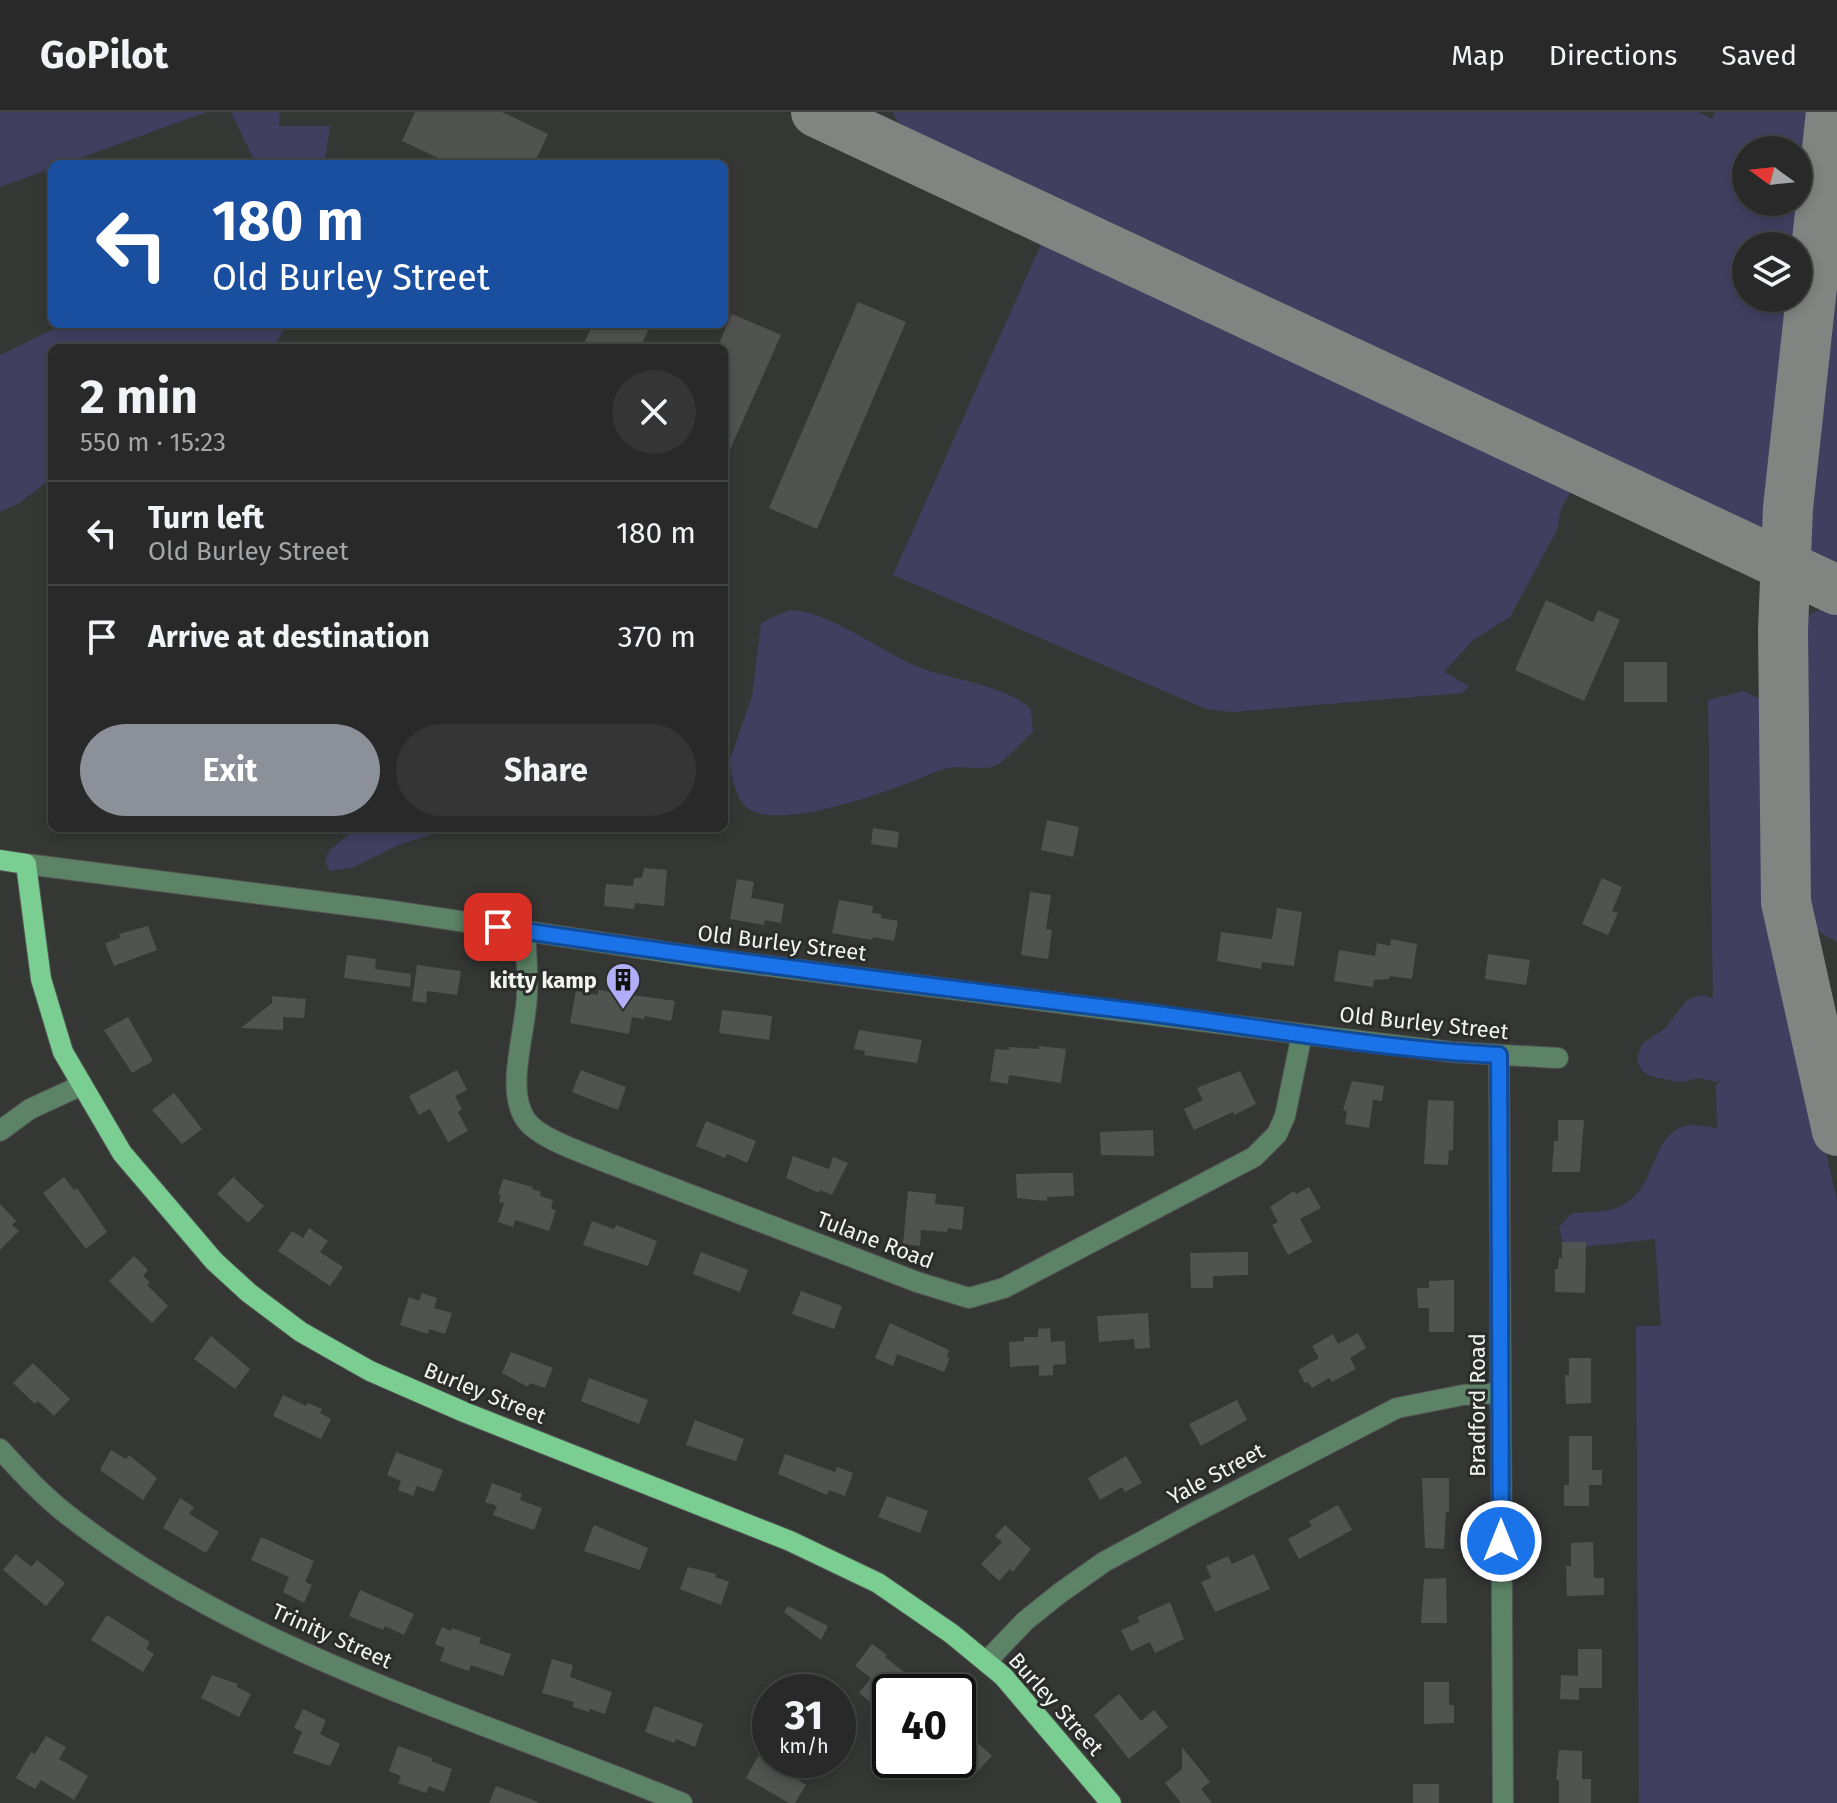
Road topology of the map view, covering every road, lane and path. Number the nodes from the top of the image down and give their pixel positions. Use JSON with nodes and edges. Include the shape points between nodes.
{"nodes":[{"id":1,"x":0,"y":860,"type":"edge"},
{"id":2,"x":26,"y":864,"type":"junction"},
{"id":3,"x":525,"y":931,"type":"junction"},
{"id":4,"x":1302,"y":1034,"type":"junction"},
{"id":5,"x":1499,"y":1055,"type":"junction"},
{"id":6,"x":1558,"y":1058,"type":"dead end"},
{"id":7,"x":82,"y":1085,"type":"junction"},
{"id":8,"x":0,"y":1131,"type":"edge"},
{"id":9,"x":1500,"y":1393,"type":"junction"},
{"id":10,"x":0,"y":1449,"type":"edge"},
{"id":11,"x":986,"y":1662,"type":"junction"},
{"id":12,"x":682,"y":1803,"type":"edge"},
{"id":13,"x":1111,"y":1803,"type":"edge"},
{"id":14,"x":1503,"y":1803,"type":"edge"}],
"edges":[{"from":1,"to":2,"type":"main road","name":"Old Burley Street"},
{"from":2,"to":3,"type":"street","name":"Old Burley Street"},
{"from":2,"to":7,"type":"main road","name":"Burley Street","via":[[41,979],[63,1052]]},
{"from":3,"to":4,"type":"street","name":"Old Burley Street"},
{"from":3,"to":4,"type":"street","name":"Tulane Road","via":[[527,995],[516,1083],[527,1123],[608,1163],[969,1298],[1004,1288],[1254,1157],[1277,1134],[1285,1116]]},
{"from":4,"to":5,"type":"street","name":"Old Burley Street"},
{"from":5,"to":6,"type":"street","name":"Old Burley Street"},
{"from":5,"to":9,"type":"street","name":"Bradford Road"},
{"from":7,"to":8,"type":"street","via":[[30,1109]]},
{"from":7,"to":11,"type":"main road","name":"Burley Street","via":[[122,1153],[214,1261],[301,1332],[370,1371],[451,1407],[790,1541],[878,1583]]},
{"from":9,"to":11,"type":"street","name":"Yale Street","via":[[1397,1408],[1194,1513],[1104,1562],[1060,1593]]},
{"from":9,"to":14,"type":"street","name":"Bradford Road"},
{"from":10,"to":12,"type":"street","name":"Trinity Street","via":[[68,1516],[227,1615],[347,1670]]},
{"from":11,"to":13,"type":"main road","name":"Burley Street"}]}
